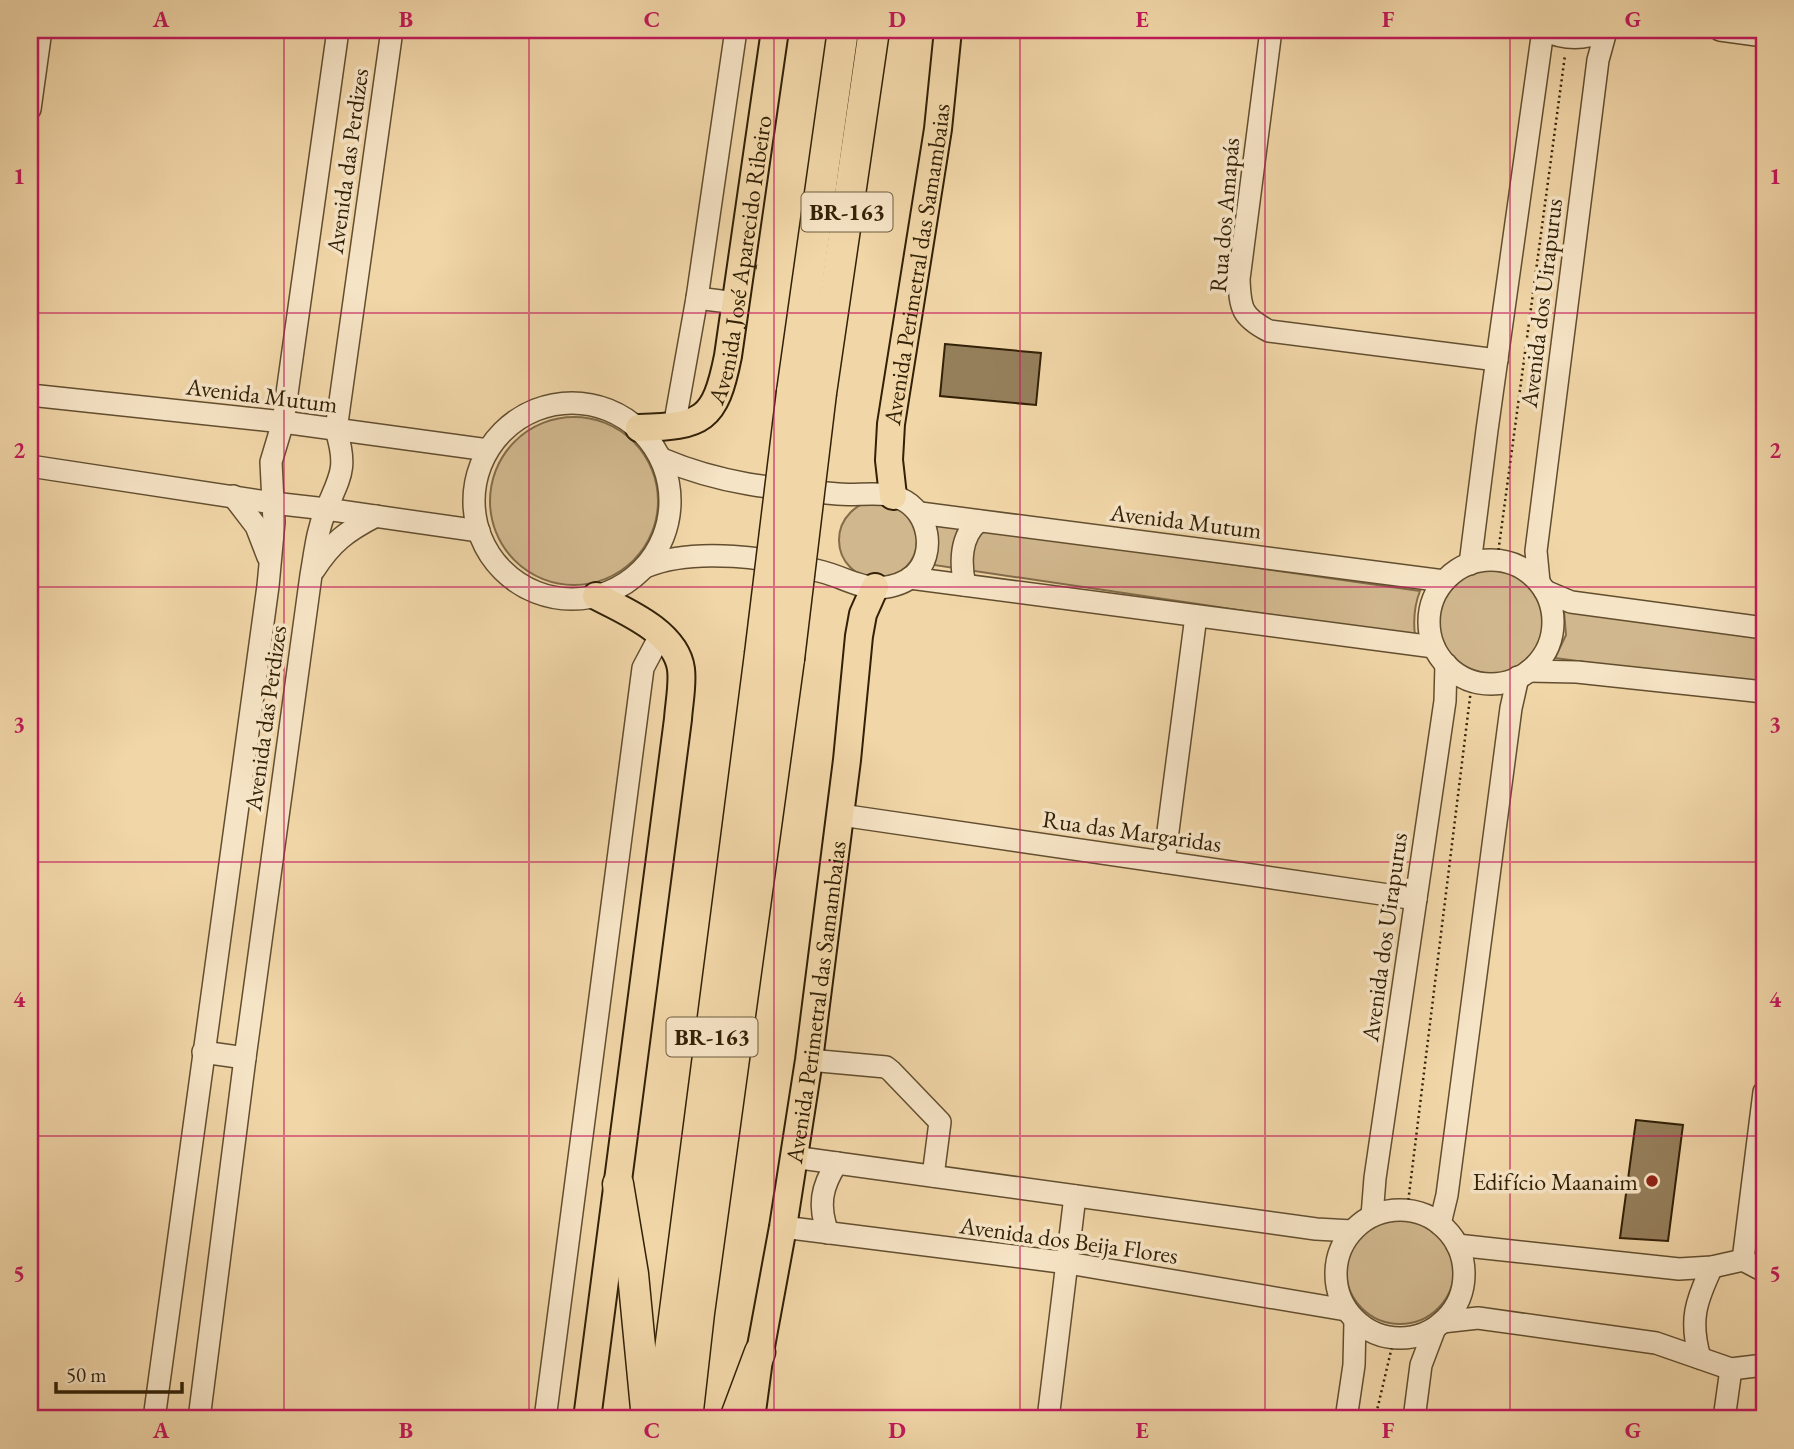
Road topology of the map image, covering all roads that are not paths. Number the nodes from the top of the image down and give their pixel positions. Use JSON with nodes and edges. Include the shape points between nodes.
{"nodes":[{"id":1,"x":41,"y":30,"type":"edge"},
{"id":2,"x":338,"y":30,"type":"edge"},
{"id":3,"x":392,"y":30,"type":"edge"},
{"id":4,"x":736,"y":30,"type":"edge"},
{"id":5,"x":775,"y":30,"type":"edge"},
{"id":6,"x":843,"y":30,"type":"edge"},
{"id":7,"x":874,"y":30,"type":"edge"},
{"id":8,"x":948,"y":30,"type":"edge"},
{"id":9,"x":1271,"y":30,"type":"edge"},
{"id":10,"x":1543,"y":30,"type":"edge"},
{"id":11,"x":1606,"y":30,"type":"edge"},
{"id":12,"x":1720,"y":30,"type":"edge"},
{"id":13,"x":1764,"y":36,"type":"edge"},
{"id":14,"x":30,"y":110,"type":"edge"},
{"id":15,"x":697,"y":298,"type":"junction"},
{"id":16,"x":736,"y":303,"type":"junction"},
{"id":17,"x":1497,"y":360,"type":"junction"},
{"id":18,"x":806,"y":393,"type":"junction"},
{"id":19,"x":30,"y":396,"type":"edge"},
{"id":20,"x":283,"y":422,"type":"junction"},
{"id":21,"x":674,"y":427,"type":"junction"},
{"id":22,"x":639,"y":428,"type":"junction"},
{"id":23,"x":336,"y":430,"type":"junction"},
{"id":24,"x":488,"y":450,"type":"junction"},
{"id":25,"x":662,"y":459,"type":"junction"},
{"id":26,"x":30,"y":466,"type":"edge"},
{"id":27,"x":233,"y":496,"type":"junction"},
{"id":28,"x":893,"y":496,"type":"junction"},
{"id":29,"x":273,"y":503,"type":"junction"},
{"id":30,"x":326,"y":509,"type":"junction"},
{"id":31,"x":920,"y":513,"type":"junction"},
{"id":32,"x":376,"y":516,"type":"junction"},
{"id":33,"x":979,"y":521,"type":"junction"},
{"id":34,"x":479,"y":531,"type":"junction"},
{"id":35,"x":269,"y":562,"type":"junction"},
{"id":36,"x":1470,"y":564,"type":"junction"},
{"id":37,"x":645,"y":567,"type":"junction"},
{"id":38,"x":311,"y":575,"type":"junction"},
{"id":39,"x":910,"y":578,"type":"junction"},
{"id":40,"x":1444,"y":581,"type":"junction"},
{"id":41,"x":965,"y":585,"type":"junction"},
{"id":42,"x":875,"y":587,"type":"junction"},
{"id":43,"x":1542,"y":587,"type":"junction"},
{"id":44,"x":596,"y":596,"type":"junction"},
{"id":45,"x":1196,"y":616,"type":"junction"},
{"id":46,"x":1764,"y":628,"type":"edge"},
{"id":47,"x":661,"y":634,"type":"junction"},
{"id":48,"x":774,"y":656,"type":"junction"},
{"id":49,"x":1440,"y":656,"type":"junction"},
{"id":50,"x":1523,"y":674,"type":"junction"},
{"id":51,"x":1764,"y":692,"type":"edge"},
{"id":52,"x":841,"y":815,"type":"junction"},
{"id":53,"x":1164,"y":862,"type":"junction"},
{"id":54,"x":1416,"y":899,"type":"junction"},
{"id":55,"x":203,"y":1052,"type":"junction"},
{"id":56,"x":245,"y":1058,"type":"junction"},
{"id":57,"x":809,"y":1060,"type":"junction"},
{"id":58,"x":1764,"y":1092,"type":"edge"},
{"id":59,"x":793,"y":1157,"type":"junction"},
{"id":60,"x":836,"y":1163,"type":"junction"},
{"id":61,"x":933,"y":1176,"type":"junction"},
{"id":62,"x":618,"y":1184,"type":"junction"},
{"id":63,"x":1074,"y":1196,"type":"junction"},
{"id":64,"x":1372,"y":1216,"type":"junction"},
{"id":65,"x":1440,"y":1224,"type":"junction"},
{"id":66,"x":783,"y":1227,"type":"junction"},
{"id":67,"x":1352,"y":1231,"type":"junction"},
{"id":68,"x":828,"y":1233,"type":"junction"},
{"id":69,"x":1457,"y":1245,"type":"junction"},
{"id":70,"x":1743,"y":1260,"type":"junction"},
{"id":71,"x":1068,"y":1263,"type":"junction"},
{"id":72,"x":1712,"y":1267,"type":"junction"},
{"id":73,"x":1764,"y":1271,"type":"edge"},
{"id":74,"x":1351,"y":1315,"type":"junction"},
{"id":75,"x":1438,"y":1325,"type":"junction"},
{"id":76,"x":760,"y":1352,"type":"junction"},
{"id":77,"x":1700,"y":1358,"type":"junction"},
{"id":78,"x":1761,"y":1361,"type":"edge"},
{"id":79,"x":1731,"y":1369,"type":"junction"},
{"id":80,"x":154,"y":1419,"type":"edge"},
{"id":81,"x":200,"y":1419,"type":"edge"},
{"id":82,"x":545,"y":1419,"type":"edge"},
{"id":83,"x":587,"y":1419,"type":"edge"},
{"id":84,"x":647,"y":1419,"type":"edge"},
{"id":85,"x":661,"y":1419,"type":"edge"},
{"id":86,"x":687,"y":1419,"type":"edge"},
{"id":87,"x":735,"y":1419,"type":"edge"},
{"id":88,"x":751,"y":1419,"type":"edge"},
{"id":89,"x":1048,"y":1419,"type":"edge"},
{"id":90,"x":1346,"y":1419,"type":"edge"},
{"id":91,"x":1414,"y":1419,"type":"edge"},
{"id":92,"x":1724,"y":1419,"type":"edge"}],
"edges":[{"from":1,"to":14,"type":"street"},
{"from":2,"to":20,"type":"street","name":"Avenida das Perdizes"},
{"from":3,"to":23,"type":"street","name":"Avenida das Perdizes"},
{"from":4,"to":15,"type":"street"},
{"from":5,"to":16,"type":"main road","name":"Avenida José Aparecido Ribeiro"},
{"from":6,"to":18,"type":"highway","number":"BR-163"},
{"from":7,"to":18,"type":"highway","number":"BR-163"},
{"from":8,"to":28,"type":"main road","name":"Avenida Perimetral das Samambaias","via":[[938,129],[891,424]]},
{"from":9,"to":17,"type":"street","name":"Rua dos Amapás","via":[[1240,279],[1240,304],[1250,321],[1269,331]]},
{"from":10,"to":11,"type":"street","via":[[1567,38]]},
{"from":10,"to":17,"type":"street","name":"Avenida dos Uirapurus"},
{"from":11,"to":43,"type":"street","name":"Avenida dos Uirapurus","via":[[1598,60],[1536,551]]},
{"from":12,"to":13,"type":"street"},
{"from":15,"to":16,"type":"street"},
{"from":15,"to":21,"type":"street"},
{"from":16,"to":21,"type":"main road","name":"Avenida José Aparecido Ribeiro","via":[[721,391],[701,416]]},
{"from":17,"to":36,"type":"street","name":"Avenida dos Uirapurus"},
{"from":18,"to":48,"type":"highway","number":"BR-163","bridge":true},
{"from":19,"to":20,"type":"street","name":"Avenida Mutum"},
{"from":20,"to":23,"type":"street","name":"Avenida Mutum"},
{"from":20,"to":29,"type":"street","name":"Avenida das Perdizes","via":[[271,462]]},
{"from":21,"to":22,"type":"main road","name":"Avenida José Aparecido Ribeiro"},
{"from":22,"to":24,"type":"street","via":[[606,409],[568,403],[522,417]]},
{"from":22,"to":25,"type":"street"},
{"from":23,"to":24,"type":"street","name":"Avenida Mutum"},
{"from":23,"to":30,"type":"street","name":"Avenida das Perdizes","via":[[342,471]]},
{"from":24,"to":34,"type":"street","via":[[475,487]]},
{"from":25,"to":28,"type":"street","via":[[755,487]]},
{"from":25,"to":37,"type":"street","via":[[671,496],[670,515],[661,542]]},
{"from":26,"to":27,"type":"street"},
{"from":27,"to":29,"type":"street"},
{"from":27,"to":35,"type":"street","via":[[256,526]]},
{"from":28,"to":31,"type":"street"},
{"from":29,"to":30,"type":"street"},
{"from":29,"to":35,"type":"street","name":"Avenida das Perdizes"},
{"from":30,"to":32,"type":"street"},
{"from":30,"to":38,"type":"street","name":"Avenida das Perdizes"},
{"from":31,"to":33,"type":"street","name":"Avenida Mutum"},
{"from":31,"to":39,"type":"street","via":[[927,544],[919,570]]},
{"from":32,"to":34,"type":"street"},
{"from":32,"to":38,"type":"street","via":[[348,530]]},
{"from":33,"to":40,"type":"street","name":"Avenida Mutum"},
{"from":33,"to":41,"type":"street","via":[[969,532],[961,561]]},
{"from":34,"to":44,"type":"street","via":[[493,560],[522,585],[558,598]]},
{"from":35,"to":55,"type":"street","name":"Avenida das Perdizes"},
{"from":36,"to":40,"type":"street"},
{"from":36,"to":43,"type":"street","via":[[1507,562],[1525,570]]},
{"from":37,"to":42,"type":"street","via":[[661,560],[713,556],[762,560]]},
{"from":37,"to":44,"type":"street","via":[[631,580]]},
{"from":38,"to":56,"type":"street","name":"Avenida das Perdizes"},
{"from":39,"to":41,"type":"street"},
{"from":39,"to":42,"type":"street"},
{"from":40,"to":49,"type":"street","via":[[1430,612],[1430,630]]},
{"from":41,"to":45,"type":"street"},
{"from":42,"to":52,"type":"main road","name":"Avenida Perimetral das Samambaias","via":[[863,614]]},
{"from":43,"to":46,"type":"street","via":[[1571,602]]},
{"from":43,"to":50,"type":"street","via":[[1552,607],[1550,643]]},
{"from":44,"to":47,"type":"main road"},
{"from":45,"to":49,"type":"street"},
{"from":45,"to":53,"type":"street"},
{"from":47,"to":62,"type":"main road","via":[[681,668],[678,719]]},
{"from":47,"to":82,"type":"street","via":[[643,668]]},
{"from":48,"to":85,"type":"highway","number":"BR-163"},
{"from":48,"to":86,"type":"highway","number":"BR-163"},
{"from":49,"to":50,"type":"street","via":[[1472,681],[1503,682]]},
{"from":49,"to":54,"type":"street","name":"Avenida dos Uirapurus","via":[[1445,701]]},
{"from":50,"to":51,"type":"street","via":[[1577,672]]},
{"from":50,"to":65,"type":"street","via":[[1511,708]]},
{"from":52,"to":53,"type":"street","name":"Rua das Margaridas"},
{"from":52,"to":57,"type":"main road","name":"Avenida Perimetral das Samambaias"},
{"from":53,"to":54,"type":"street","name":"Rua das Margaridas"},
{"from":54,"to":64,"type":"street","name":"Avenida dos Uirapurus"},
{"from":55,"to":56,"type":"street"},
{"from":55,"to":80,"type":"street","name":"Avenida das Perdizes"},
{"from":56,"to":81,"type":"street","name":"Avenida das Perdizes"},
{"from":57,"to":59,"type":"main road","name":"Avenida Perimetral das Samambaias"},
{"from":57,"to":61,"type":"street","via":[[888,1069],[940,1122]]},
{"from":58,"to":70,"type":"street"},
{"from":59,"to":60,"type":"street","name":"Avenida dos Beija Flores"},
{"from":59,"to":66,"type":"main road","name":"Avenida Perimetral das Samambaias"},
{"from":60,"to":61,"type":"street","name":"Avenida dos Beija Flores"},
{"from":60,"to":68,"type":"street","via":[[821,1196]]},
{"from":61,"to":63,"type":"street","name":"Avenida dos Beija Flores"},
{"from":62,"to":83,"type":"main road"},
{"from":62,"to":84,"type":"highway","via":[[633,1274]]},
{"from":63,"to":67,"type":"street","name":"Avenida dos Beija Flores"},
{"from":63,"to":71,"type":"street"},
{"from":64,"to":65,"type":"street","via":[[1408,1211]]},
{"from":64,"to":67,"type":"street"},
{"from":65,"to":69,"type":"street"},
{"from":66,"to":68,"type":"street","name":"Avenida dos Beija Flores"},
{"from":66,"to":76,"type":"main road","name":"Avenida Perimetral das Samambaias"},
{"from":67,"to":74,"type":"street","via":[[1339,1253],[1335,1278]]},
{"from":68,"to":71,"type":"street","name":"Avenida dos Beija Flores"},
{"from":69,"to":72,"type":"street","via":[[1679,1269]]},
{"from":69,"to":75,"type":"street","via":[[1463,1286],[1455,1306]]},
{"from":70,"to":72,"type":"street"},
{"from":70,"to":73,"type":"street"},
{"from":71,"to":74,"type":"street","name":"Avenida dos Beija Flores"},
{"from":71,"to":89,"type":"street"},
{"from":72,"to":77,"type":"street","via":[[1696,1301],[1693,1320]]},
{"from":74,"to":75,"type":"street","via":[[1373,1332],[1394,1338],[1415,1336]]},
{"from":74,"to":90,"type":"street","via":[[1354,1365]]},
{"from":75,"to":77,"type":"street","via":[[1478,1318],[1656,1343]]},
{"from":75,"to":91,"type":"street","via":[[1421,1365]]},
{"from":76,"to":87,"type":"highway"},
{"from":76,"to":88,"type":"main road","name":"Avenida Perimetral das Samambaias"},
{"from":77,"to":79,"type":"street"},
{"from":78,"to":79,"type":"street"},
{"from":79,"to":92,"type":"street"}]}
